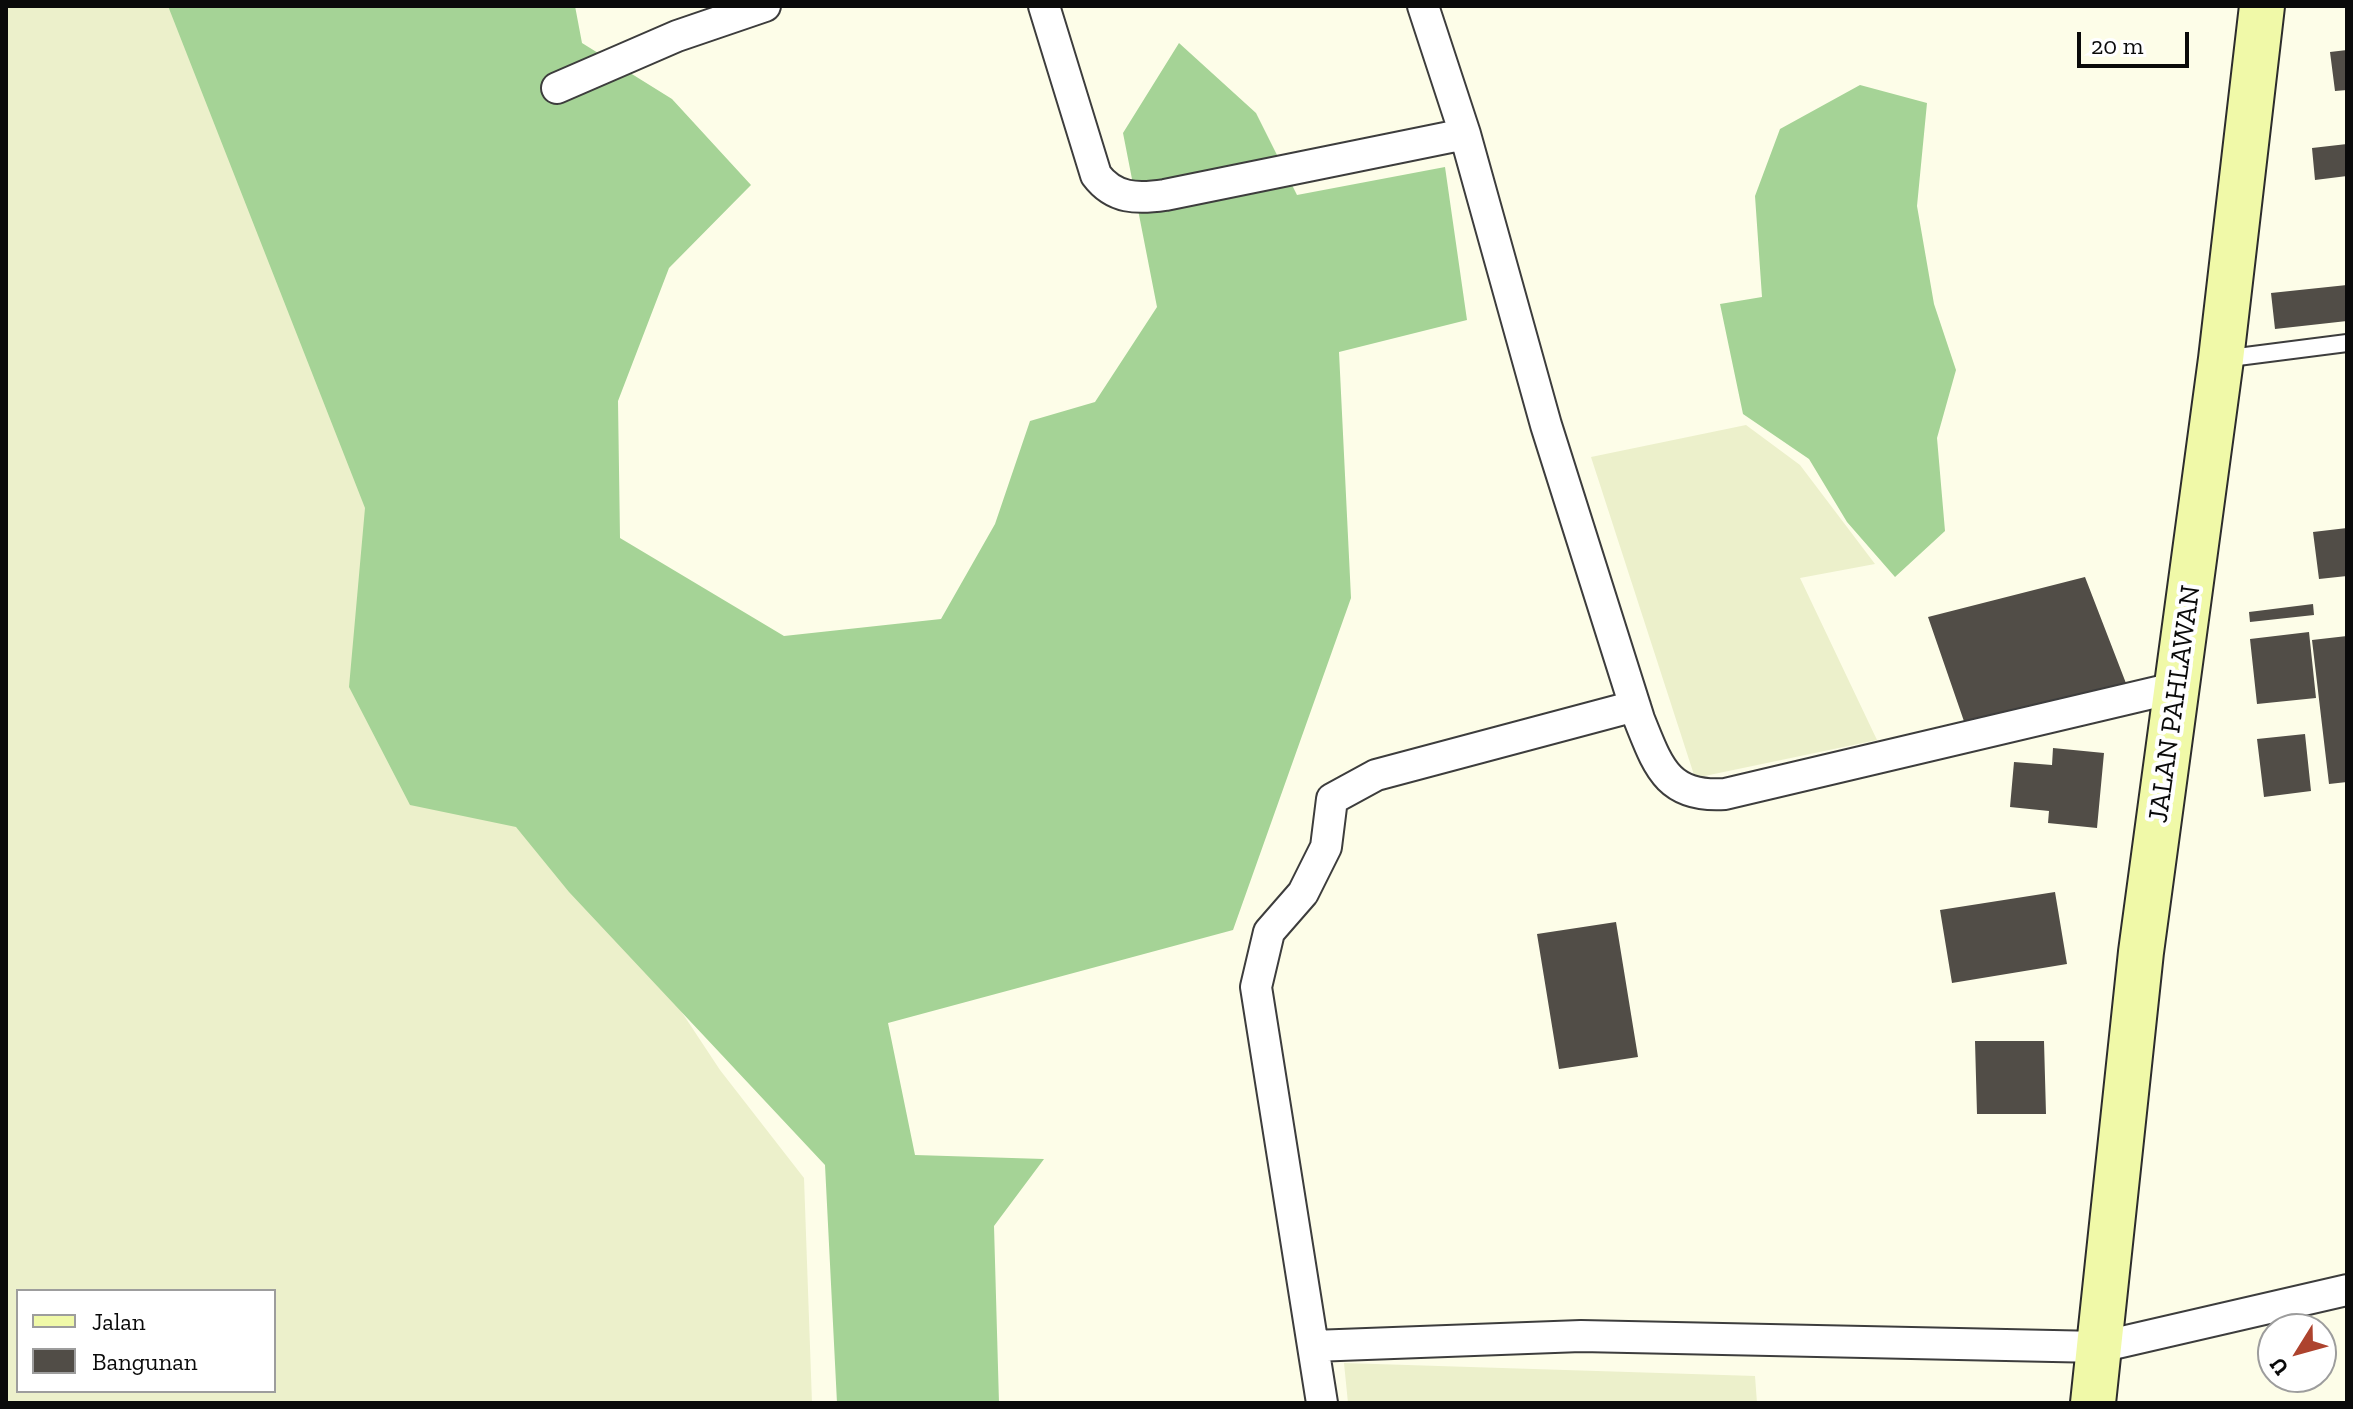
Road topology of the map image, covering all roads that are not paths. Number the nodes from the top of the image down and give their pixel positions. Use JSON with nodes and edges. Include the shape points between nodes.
{"nodes":[{"id":1,"x":765,"y":6,"type":"edge"},
{"id":2,"x":1044,"y":6,"type":"edge"},
{"id":3,"x":1423,"y":6,"type":"edge"},
{"id":4,"x":2262,"y":6,"type":"edge"},
{"id":5,"x":557,"y":88,"type":"dead end"},
{"id":6,"x":1465,"y":134,"type":"junction"},
{"id":7,"x":2347,"y":343,"type":"edge"},
{"id":8,"x":2221,"y":359,"type":"junction"},
{"id":9,"x":2178,"y":687,"type":"junction"},
{"id":10,"x":1635,"y":706,"type":"junction"},
{"id":11,"x":2347,"y":1290,"type":"edge"},
{"id":12,"x":1313,"y":1346,"type":"junction"},
{"id":13,"x":2100,"y":1347,"type":"junction"},
{"id":14,"x":1322,"y":1403,"type":"edge"},
{"id":15,"x":2093,"y":1403,"type":"edge"}],
"edges":[{"from":1,"to":5,"type":"street","via":[[677,36]]},
{"from":2,"to":6,"type":"street","via":[[1096,175],[1127,197],[1165,195]]},
{"from":3,"to":6,"type":"street"},
{"from":4,"to":8,"type":"main road","name":"JALAN PAHLAWAN"},
{"from":6,"to":10,"type":"street","via":[[1546,425]]},
{"from":7,"to":8,"type":"lane"},
{"from":8,"to":9,"type":"main road","name":"JALAN PAHLAWAN"},
{"from":9,"to":10,"type":"street","via":[[1703,795],[1683,791],[1655,759]]},
{"from":9,"to":13,"type":"main road","name":"JALAN PAHLAWAN","via":[[2141,952]]},
{"from":10,"to":12,"type":"street","via":[[1376,775],[1332,799],[1326,847],[1303,893],[1269,932],[1256,987]]},
{"from":11,"to":13,"type":"street"},
{"from":12,"to":13,"type":"street","via":[[1581,1336]]},
{"from":12,"to":14,"type":"street"},
{"from":13,"to":15,"type":"main road","name":"JALAN PAHLAWAN"}]}
